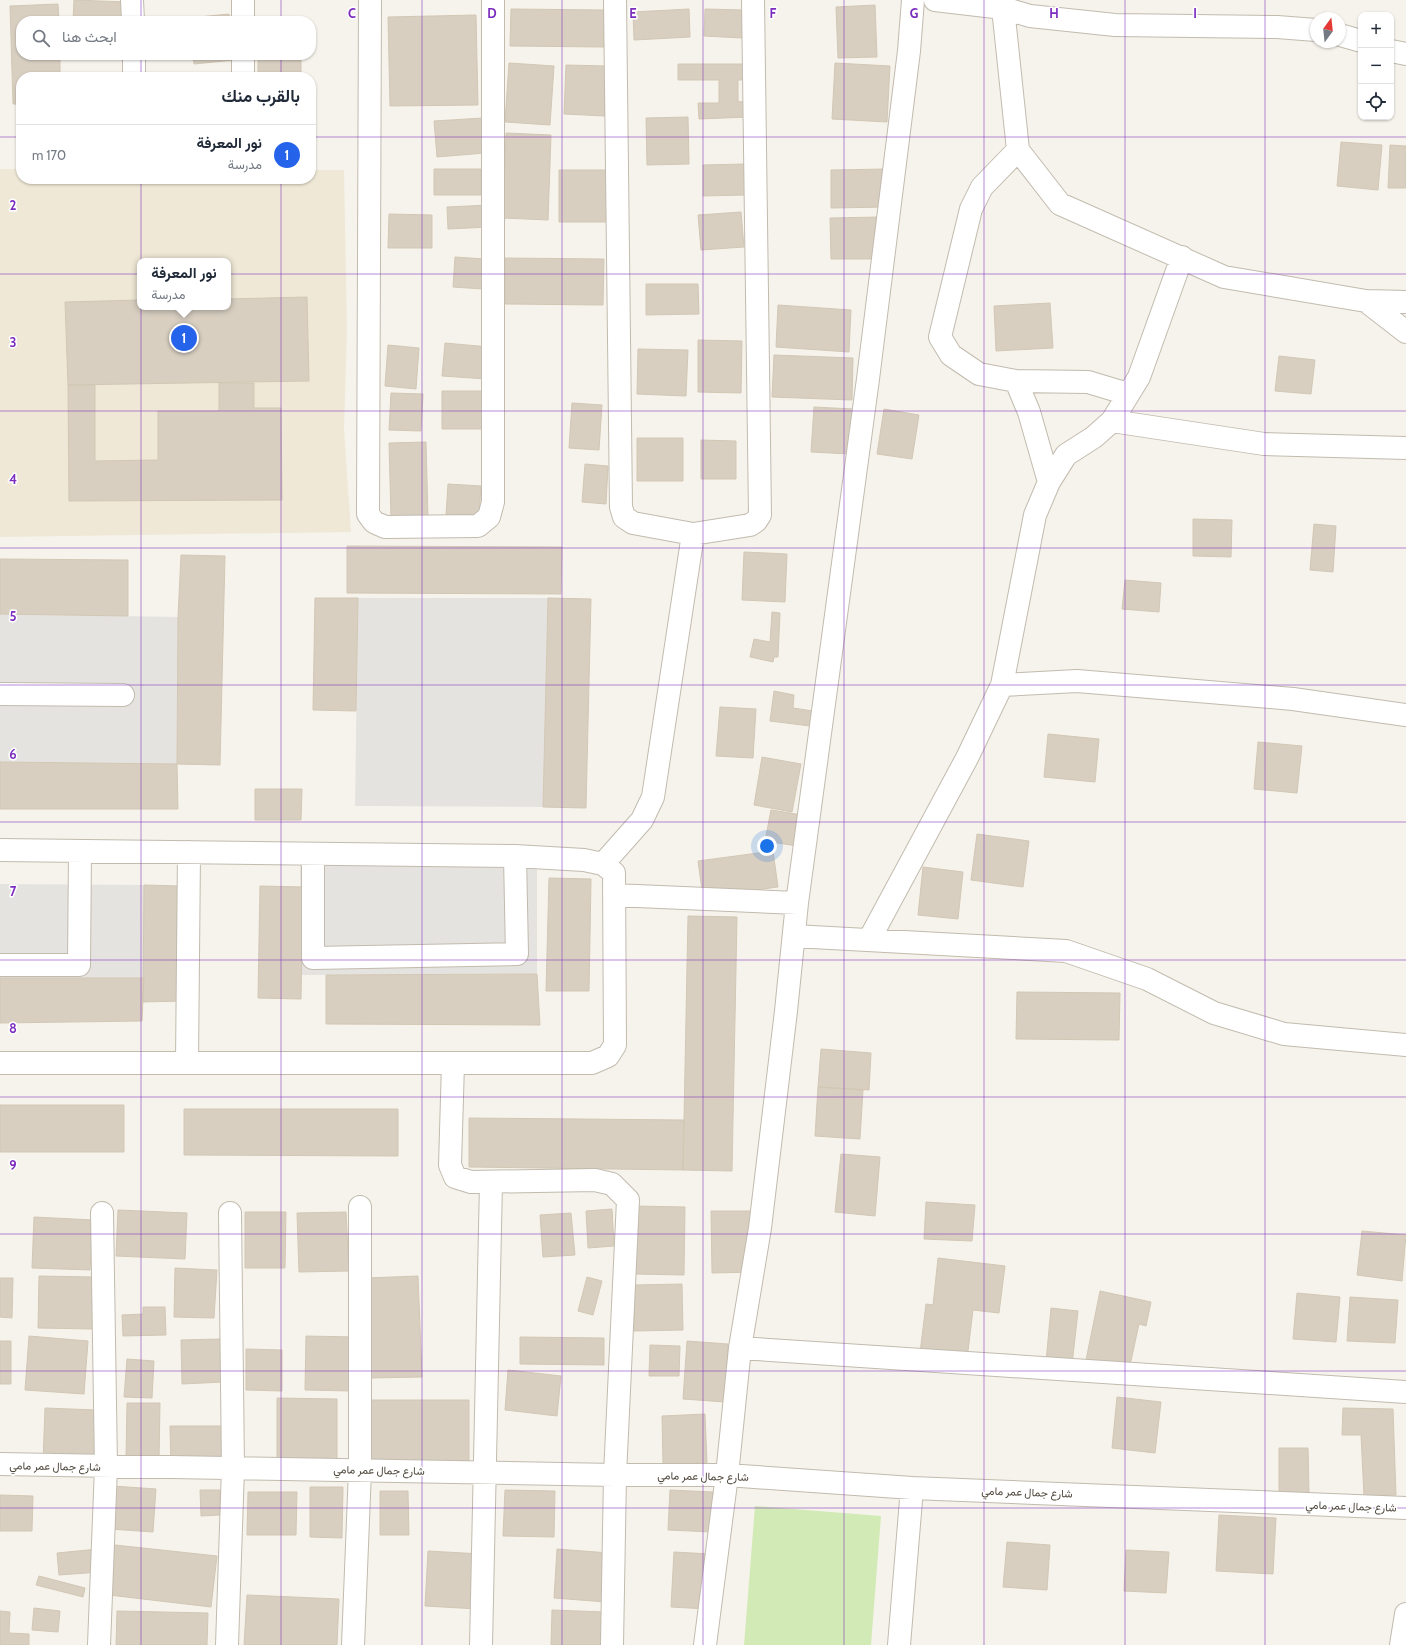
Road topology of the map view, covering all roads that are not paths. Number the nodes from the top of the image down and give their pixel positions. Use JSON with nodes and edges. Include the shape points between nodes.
{"nodes":[{"id":1,"x":132,"y":0,"type":"edge"},
{"id":2,"x":243,"y":0,"type":"edge"},
{"id":3,"x":370,"y":0,"type":"edge"},
{"id":4,"x":494,"y":0,"type":"edge"},
{"id":5,"x":615,"y":0,"type":"edge"},
{"id":6,"x":753,"y":0,"type":"edge"},
{"id":7,"x":913,"y":0,"type":"edge"},
{"id":8,"x":935,"y":0,"type":"edge"},
{"id":9,"x":1003,"y":8,"type":"junction"},
{"id":10,"x":133,"y":16,"type":"edge"},
{"id":11,"x":243,"y":16,"type":"edge"},
{"id":12,"x":1310,"y":30,"type":"edge"},
{"id":13,"x":1346,"y":37,"type":"edge"},
{"id":14,"x":1358,"y":40,"type":"edge"},
{"id":15,"x":1394,"y":51,"type":"edge"},
{"id":16,"x":1406,"y":54,"type":"edge"},
{"id":17,"x":134,"y":60,"type":"edge"},
{"id":18,"x":243,"y":60,"type":"edge"},
{"id":19,"x":134,"y":72,"type":"edge"},
{"id":20,"x":244,"y":72,"type":"edge"},
{"id":21,"x":1018,"y":150,"type":"junction"},
{"id":22,"x":1182,"y":257,"type":"junction"},
{"id":23,"x":1366,"y":301,"type":"junction"},
{"id":24,"x":1406,"y":302,"type":"edge"},
{"id":25,"x":1406,"y":332,"type":"edge"},
{"id":26,"x":1016,"y":381,"type":"junction"},
{"id":27,"x":1128,"y":394,"type":"junction"},
{"id":28,"x":1112,"y":421,"type":"junction"},
{"id":29,"x":1406,"y":448,"type":"edge"},
{"id":30,"x":1049,"y":482,"type":"junction"},
{"id":31,"x":693,"y":534,"type":"junction"},
{"id":32,"x":1002,"y":685,"type":"junction"},
{"id":33,"x":0,"y":694,"type":"edge"},
{"id":34,"x":123,"y":695,"type":"dead end"},
{"id":35,"x":1406,"y":715,"type":"edge"},
{"id":36,"x":0,"y":850,"type":"edge"},
{"id":37,"x":80,"y":851,"type":"junction"},
{"id":38,"x":189,"y":852,"type":"junction"},
{"id":39,"x":313,"y":854,"type":"junction"},
{"id":40,"x":515,"y":856,"type":"junction"},
{"id":41,"x":603,"y":864,"type":"junction"},
{"id":42,"x":614,"y":895,"type":"junction"},
{"id":43,"x":797,"y":903,"type":"junction"},
{"id":44,"x":794,"y":936,"type":"junction"},
{"id":45,"x":869,"y":940,"type":"junction"},
{"id":46,"x":0,"y":965,"type":"edge"},
{"id":47,"x":1406,"y":1045,"type":"edge"},
{"id":48,"x":0,"y":1063,"type":"edge"},
{"id":49,"x":188,"y":1063,"type":"junction"},
{"id":50,"x":452,"y":1064,"type":"junction"},
{"id":51,"x":491,"y":1182,"type":"junction"},
{"id":52,"x":360,"y":1207,"type":"dead end"},
{"id":53,"x":230,"y":1212,"type":"dead end"},
{"id":54,"x":102,"y":1213,"type":"dead end"},
{"id":55,"x":740,"y":1348,"type":"junction"},
{"id":56,"x":1406,"y":1392,"type":"edge"},
{"id":57,"x":0,"y":1464,"type":"edge"},
{"id":58,"x":106,"y":1466,"type":"junction"},
{"id":59,"x":233,"y":1468,"type":"junction"},
{"id":60,"x":360,"y":1470,"type":"junction"},
{"id":61,"x":485,"y":1472,"type":"junction"},
{"id":62,"x":614,"y":1475,"type":"junction"},
{"id":63,"x":727,"y":1475,"type":"junction"},
{"id":64,"x":912,"y":1488,"type":"junction"},
{"id":65,"x":1406,"y":1508,"type":"edge"},
{"id":66,"x":1406,"y":1614,"type":"edge"},
{"id":67,"x":99,"y":1645,"type":"edge"},
{"id":68,"x":227,"y":1645,"type":"edge"},
{"id":69,"x":353,"y":1645,"type":"edge"},
{"id":70,"x":481,"y":1645,"type":"edge"},
{"id":71,"x":612,"y":1645,"type":"edge"},
{"id":72,"x":705,"y":1645,"type":"edge"},
{"id":73,"x":899,"y":1645,"type":"edge"},
{"id":74,"x":1401,"y":1645,"type":"edge"}],
"edges":[{"from":1,"to":10,"type":"street"},
{"from":2,"to":11,"type":"street"},
{"from":3,"to":4,"type":"street","via":[[368,514],[374,522],[385,528],[478,526],[489,517],[493,502]]},
{"from":5,"to":31,"type":"street","via":[[621,507],[624,517],[633,524]]},
{"from":6,"to":31,"type":"street","via":[[760,515],[750,525]]},
{"from":7,"to":43,"type":"street","via":[[868,379]]},
{"from":8,"to":9,"type":"street"},
{"from":9,"to":12,"type":"street","via":[[1030,16],[1115,25]]},
{"from":9,"to":21,"type":"street"},
{"from":13,"to":14,"type":"street"},
{"from":15,"to":16,"type":"street"},
{"from":17,"to":19,"type":"street"},
{"from":18,"to":20,"type":"street"},
{"from":21,"to":22,"type":"street","via":[[1060,204]]},
{"from":21,"to":26,"type":"street","via":[[982,187],[971,209],[940,337],[951,355],[979,374]]},
{"from":22,"to":23,"type":"street","via":[[1224,277]]},
{"from":22,"to":27,"type":"street","via":[[1139,377]]},
{"from":23,"to":24,"type":"street"},
{"from":23,"to":25,"type":"street"},
{"from":26,"to":27,"type":"street","via":[[1088,382]]},
{"from":26,"to":30,"type":"street","via":[[1029,412]]},
{"from":27,"to":28,"type":"street"},
{"from":28,"to":29,"type":"street","via":[[1264,444]]},
{"from":28,"to":30,"type":"street","via":[[1094,437],[1066,454]]},
{"from":30,"to":32,"type":"street","via":[[1035,515]]},
{"from":31,"to":41,"type":"street","via":[[653,797],[642,820]]},
{"from":32,"to":35,"type":"street","via":[[1077,681],[1294,699]]},
{"from":32,"to":45,"type":"street","via":[[967,758]]},
{"from":33,"to":34,"type":"street"},
{"from":36,"to":37,"type":"street"},
{"from":37,"to":38,"type":"street"},
{"from":37,"to":46,"type":"street","via":[[79,965]]},
{"from":38,"to":39,"type":"street"},
{"from":38,"to":49,"type":"street"},
{"from":39,"to":40,"type":"street"},
{"from":39,"to":40,"type":"street","via":[[313,958],[517,954]]},
{"from":40,"to":41,"type":"street","via":[[584,860]]},
{"from":41,"to":42,"type":"street","via":[[614,873]]},
{"from":42,"to":43,"type":"street"},
{"from":42,"to":50,"type":"street","via":[[615,1045],[608,1056],[592,1063]]},
{"from":43,"to":44,"type":"street"},
{"from":44,"to":45,"type":"street"},
{"from":44,"to":55,"type":"street","via":[[760,1228]]},
{"from":45,"to":47,"type":"street","via":[[1066,951],[1147,979],[1214,1012],[1284,1034]]},
{"from":48,"to":49,"type":"street"},
{"from":49,"to":50,"type":"street"},
{"from":50,"to":51,"type":"street","via":[[450,1165],[455,1177],[471,1182]]},
{"from":51,"to":61,"type":"street"},
{"from":51,"to":62,"type":"street","via":[[595,1180],[612,1184],[628,1200]]},
{"from":52,"to":60,"type":"street"},
{"from":53,"to":59,"type":"street"},
{"from":54,"to":58,"type":"street"},
{"from":55,"to":56,"type":"street"},
{"from":55,"to":63,"type":"street"},
{"from":57,"to":58,"type":"street","name":"شارع جمال عمر مامي"},
{"from":58,"to":59,"type":"street","name":"شارع جمال عمر مامي"},
{"from":58,"to":67,"type":"street"},
{"from":59,"to":60,"type":"street","name":"شارع جمال عمر مامي"},
{"from":59,"to":68,"type":"street"},
{"from":60,"to":61,"type":"street","name":"شارع جمال عمر مامي"},
{"from":60,"to":69,"type":"street"},
{"from":61,"to":62,"type":"street","name":"شارع جمال عمر مامي"},
{"from":61,"to":70,"type":"street"},
{"from":62,"to":63,"type":"street","name":"شارع جمال عمر مامي"},
{"from":62,"to":71,"type":"street"},
{"from":63,"to":64,"type":"street","name":"شارع جمال عمر مامي"},
{"from":63,"to":72,"type":"street"},
{"from":64,"to":65,"type":"street","name":"شارع جمال عمر مامي"},
{"from":64,"to":73,"type":"street"},
{"from":66,"to":74,"type":"street"}]}
